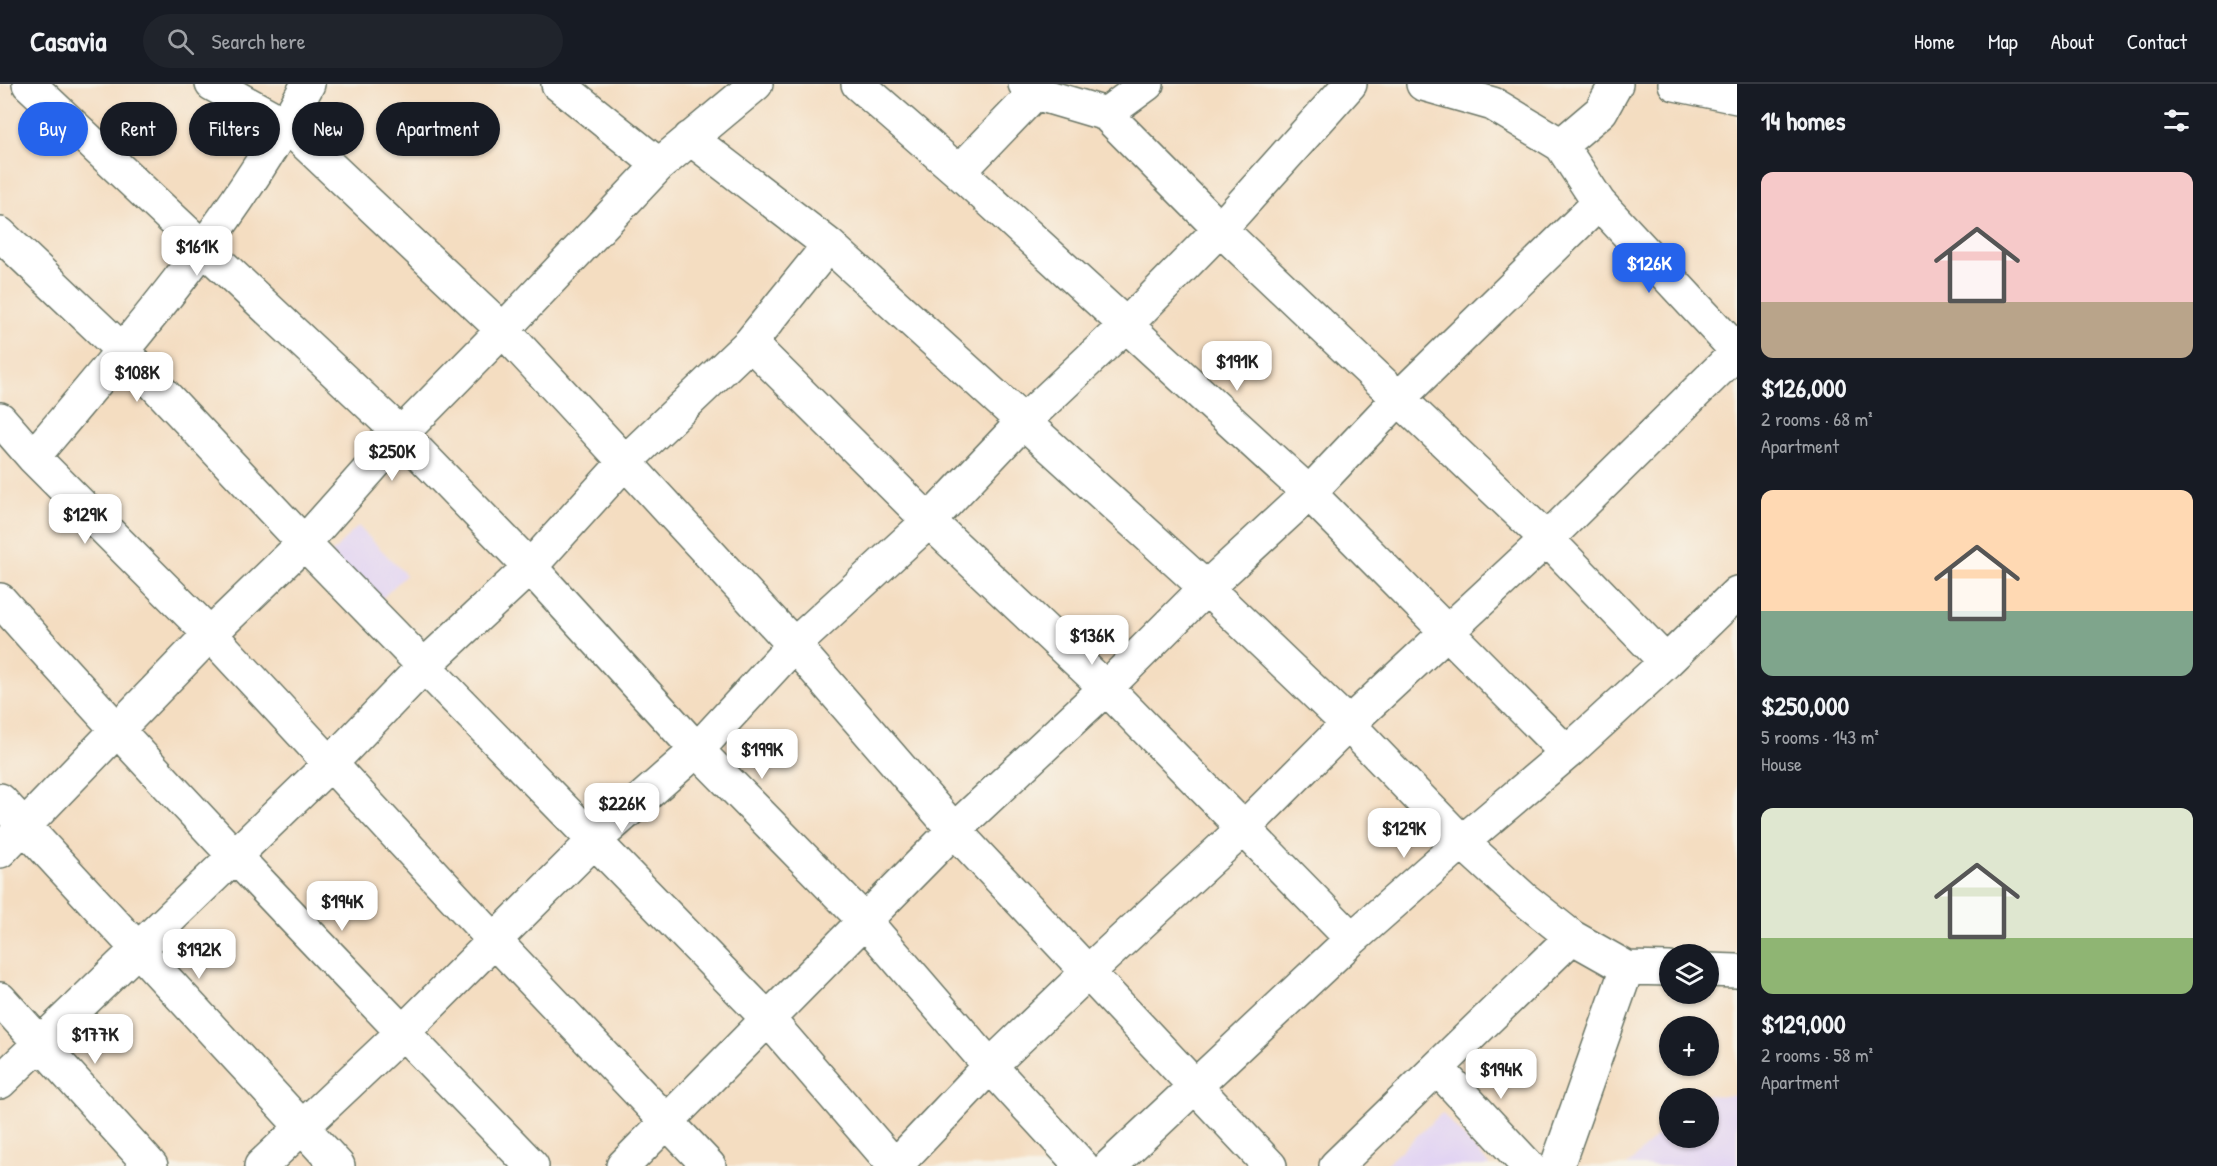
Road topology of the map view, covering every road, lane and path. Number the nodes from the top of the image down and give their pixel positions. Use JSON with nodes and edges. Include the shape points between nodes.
{"nodes":[{"id":1,"x":28,"y":84,"type":"edge"},
{"id":2,"x":212,"y":84,"type":"edge"},
{"id":3,"x":308,"y":84,"type":"edge"},
{"id":4,"x":558,"y":84,"type":"edge"},
{"id":5,"x":756,"y":84,"type":"edge"},
{"id":6,"x":858,"y":84,"type":"edge"},
{"id":7,"x":1147,"y":84,"type":"edge"},
{"id":8,"x":1350,"y":84,"type":"edge"},
{"id":9,"x":1423,"y":84,"type":"edge"},
{"id":10,"x":1616,"y":84,"type":"edge"},
{"id":11,"x":1675,"y":84,"type":"edge"},
{"id":12,"x":1030,"y":89,"type":"edge"},
{"id":13,"x":1737,"y":97,"type":"edge"},
{"id":14,"x":1106,"y":114,"type":"junction"},
{"id":15,"x":286,"y":125,"type":"junction"},
{"id":16,"x":690,"y":138,"type":"junction"},
{"id":17,"x":1561,"y":145,"type":"junction"},
{"id":18,"x":659,"y":165,"type":"junction"},
{"id":19,"x":959,"y":172,"type":"junction"},
{"id":20,"x":1599,"y":203,"type":"junction"},
{"id":21,"x":1220,"y":229,"type":"junction"},
{"id":22,"x":0,"y":234,"type":"edge"},
{"id":23,"x":829,"y":245,"type":"junction"},
{"id":24,"x":204,"y":248,"type":"junction"},
{"id":25,"x":1126,"y":325,"type":"junction"},
{"id":26,"x":503,"y":330,"type":"junction"},
{"id":27,"x":750,"y":343,"type":"junction"},
{"id":28,"x":123,"y":351,"type":"junction"},
{"id":29,"x":1737,"y":352,"type":"edge"},
{"id":30,"x":1400,"y":397,"type":"junction"},
{"id":31,"x":0,"y":419,"type":"edge"},
{"id":32,"x":1023,"y":422,"type":"junction"},
{"id":33,"x":401,"y":434,"type":"junction"},
{"id":34,"x":33,"y":457,"type":"junction"},
{"id":35,"x":625,"y":462,"type":"junction"},
{"id":36,"x":1309,"y":493,"type":"junction"},
{"id":37,"x":929,"y":521,"type":"junction"},
{"id":38,"x":1547,"y":539,"type":"junction"},
{"id":39,"x":304,"y":543,"type":"junction"},
{"id":40,"x":530,"y":567,"type":"junction"},
{"id":41,"x":1206,"y":588,"type":"junction"},
{"id":42,"x":1737,"y":592,"type":"edge"},
{"id":43,"x":0,"y":600,"type":"edge"},
{"id":44,"x":1448,"y":633,"type":"junction"},
{"id":45,"x":210,"y":634,"type":"junction"},
{"id":46,"x":794,"y":645,"type":"junction"},
{"id":47,"x":1666,"y":662,"type":"junction"},
{"id":48,"x":425,"y":665,"type":"junction"},
{"id":49,"x":1106,"y":688,"type":"junction"},
{"id":50,"x":1348,"y":724,"type":"junction"},
{"id":51,"x":116,"y":731,"type":"junction"},
{"id":52,"x":697,"y":750,"type":"junction"},
{"id":53,"x":1567,"y":753,"type":"junction"},
{"id":54,"x":331,"y":763,"type":"junction"},
{"id":55,"x":0,"y":800,"type":"edge"},
{"id":56,"x":25,"y":825,"type":"junction"},
{"id":57,"x":1244,"y":828,"type":"junction"},
{"id":58,"x":954,"y":830,"type":"junction"},
{"id":59,"x":594,"y":841,"type":"junction"},
{"id":60,"x":1462,"y":842,"type":"junction"},
{"id":61,"x":0,"y":851,"type":"edge"},
{"id":62,"x":235,"y":857,"type":"junction"},
{"id":63,"x":864,"y":921,"type":"junction"},
{"id":64,"x":1572,"y":937,"type":"junction"},
{"id":65,"x":1352,"y":939,"type":"junction"},
{"id":66,"x":494,"y":940,"type":"junction"},
{"id":67,"x":136,"y":949,"type":"junction"},
{"id":68,"x":1627,"y":968,"type":"junction"},
{"id":69,"x":1659,"y":969,"type":"edge"},
{"id":70,"x":1719,"y":970,"type":"edge"},
{"id":71,"x":1089,"y":971,"type":"junction"},
{"id":72,"x":1737,"y":971,"type":"edge"},
{"id":73,"x":0,"y":999,"type":"edge"},
{"id":74,"x":768,"y":1019,"type":"junction"},
{"id":75,"x":403,"y":1032,"type":"junction"},
{"id":76,"x":41,"y":1042,"type":"junction"},
{"id":77,"x":990,"y":1066,"type":"junction"},
{"id":78,"x":1437,"y":1068,"type":"junction"},
{"id":79,"x":0,"y":1082,"type":"edge"},
{"id":80,"x":1195,"y":1088,"type":"junction"},
{"id":81,"x":668,"y":1122,"type":"junction"},
{"id":82,"x":302,"y":1126,"type":"junction"},
{"id":83,"x":151,"y":1166,"type":"edge"},
{"id":84,"x":261,"y":1166,"type":"edge"},
{"id":85,"x":338,"y":1166,"type":"edge"},
{"id":86,"x":532,"y":1166,"type":"edge"},
{"id":87,"x":623,"y":1166,"type":"edge"},
{"id":88,"x":709,"y":1166,"type":"edge"},
{"id":89,"x":1082,"y":1166,"type":"edge"},
{"id":90,"x":1110,"y":1166,"type":"edge"},
{"id":91,"x":1270,"y":1166,"type":"edge"},
{"id":92,"x":1336,"y":1166,"type":"edge"},
{"id":93,"x":1528,"y":1166,"type":"edge"},
{"id":94,"x":1557,"y":1166,"type":"edge"}],
"edges":[{"from":1,"to":24,"type":"street"},
{"from":2,"to":15,"type":"street"},
{"from":3,"to":15,"type":"street"},
{"from":4,"to":18,"type":"street"},
{"from":5,"to":16,"type":"street"},
{"from":6,"to":19,"type":"street"},
{"from":7,"to":14,"type":"street"},
{"from":8,"to":21,"type":"street"},
{"from":9,"to":17,"type":"street","via":[[1493,104]]},
{"from":10,"to":17,"type":"street","via":[[1600,111]]},
{"from":11,"to":13,"type":"street"},
{"from":12,"to":14,"type":"street"},
{"from":12,"to":19,"type":"street"},
{"from":14,"to":21,"type":"street"},
{"from":15,"to":24,"type":"street"},
{"from":15,"to":26,"type":"street"},
{"from":16,"to":18,"type":"street"},
{"from":16,"to":23,"type":"street"},
{"from":17,"to":20,"type":"street"},
{"from":18,"to":26,"type":"street"},
{"from":19,"to":25,"type":"street"},
{"from":20,"to":29,"type":"street"},
{"from":20,"to":30,"type":"street"},
{"from":21,"to":25,"type":"street"},
{"from":21,"to":30,"type":"street"},
{"from":22,"to":28,"type":"street"},
{"from":23,"to":27,"type":"street"},
{"from":23,"to":32,"type":"street"},
{"from":24,"to":28,"type":"street"},
{"from":24,"to":33,"type":"street"},
{"from":25,"to":32,"type":"street"},
{"from":25,"to":36,"type":"street"},
{"from":26,"to":33,"type":"street"},
{"from":26,"to":35,"type":"street"},
{"from":27,"to":35,"type":"street"},
{"from":27,"to":37,"type":"street"},
{"from":28,"to":34,"type":"street"},
{"from":28,"to":39,"type":"street"},
{"from":29,"to":38,"type":"street"},
{"from":30,"to":36,"type":"street"},
{"from":30,"to":38,"type":"street"},
{"from":31,"to":34,"type":"street"},
{"from":32,"to":37,"type":"street"},
{"from":32,"to":41,"type":"street"},
{"from":33,"to":39,"type":"street"},
{"from":33,"to":40,"type":"street"},
{"from":34,"to":45,"type":"street"},
{"from":35,"to":40,"type":"street"},
{"from":35,"to":46,"type":"street"},
{"from":36,"to":41,"type":"street"},
{"from":36,"to":44,"type":"street"},
{"from":37,"to":46,"type":"street"},
{"from":37,"to":49,"type":"street"},
{"from":38,"to":44,"type":"street"},
{"from":38,"to":47,"type":"street"},
{"from":39,"to":45,"type":"street"},
{"from":39,"to":48,"type":"street"},
{"from":40,"to":48,"type":"street"},
{"from":40,"to":52,"type":"street"},
{"from":41,"to":49,"type":"street"},
{"from":41,"to":50,"type":"street"},
{"from":42,"to":47,"type":"street"},
{"from":43,"to":51,"type":"street"},
{"from":44,"to":50,"type":"street"},
{"from":44,"to":53,"type":"street"},
{"from":45,"to":51,"type":"street"},
{"from":45,"to":54,"type":"street"},
{"from":46,"to":52,"type":"street"},
{"from":46,"to":58,"type":"street"},
{"from":47,"to":53,"type":"street"},
{"from":48,"to":54,"type":"street"},
{"from":48,"to":59,"type":"street"},
{"from":49,"to":57,"type":"street"},
{"from":49,"to":58,"type":"street"},
{"from":50,"to":57,"type":"street"},
{"from":50,"to":60,"type":"street"},
{"from":51,"to":56,"type":"street"},
{"from":51,"to":62,"type":"street"},
{"from":52,"to":59,"type":"street"},
{"from":52,"to":63,"type":"street"},
{"from":53,"to":60,"type":"street"},
{"from":54,"to":62,"type":"street"},
{"from":54,"to":66,"type":"street"},
{"from":55,"to":56,"type":"street"},
{"from":56,"to":61,"type":"street"},
{"from":56,"to":67,"type":"street"},
{"from":57,"to":65,"type":"street"},
{"from":57,"to":71,"type":"street"},
{"from":58,"to":63,"type":"street"},
{"from":58,"to":71,"type":"street"},
{"from":59,"to":66,"type":"street"},
{"from":59,"to":74,"type":"street"},
{"from":60,"to":64,"type":"street"},
{"from":60,"to":65,"type":"street"},
{"from":62,"to":67,"type":"street"},
{"from":62,"to":75,"type":"street"},
{"from":63,"to":74,"type":"street"},
{"from":63,"to":77,"type":"street"},
{"from":64,"to":68,"type":"street"},
{"from":64,"to":78,"type":"street"},
{"from":65,"to":80,"type":"street"},
{"from":66,"to":75,"type":"street"},
{"from":66,"to":81,"type":"street"},
{"from":67,"to":76,"type":"street"},
{"from":67,"to":82,"type":"street"},
{"from":68,"to":69,"type":"street"},
{"from":68,"to":94,"type":"street"},
{"from":70,"to":72,"type":"street"},
{"from":71,"to":77,"type":"street"},
{"from":71,"to":80,"type":"street"},
{"from":73,"to":76,"type":"street"},
{"from":74,"to":77,"type":"street","via":[[895,1166]]},
{"from":74,"to":81,"type":"street"},
{"from":75,"to":82,"type":"street"},
{"from":75,"to":86,"type":"street"},
{"from":76,"to":79,"type":"street"},
{"from":76,"to":83,"type":"street"},
{"from":77,"to":89,"type":"street"},
{"from":78,"to":92,"type":"street"},
{"from":78,"to":93,"type":"street"},
{"from":80,"to":90,"type":"street"},
{"from":80,"to":91,"type":"street"},
{"from":81,"to":87,"type":"street"},
{"from":81,"to":88,"type":"street"},
{"from":82,"to":84,"type":"street"},
{"from":82,"to":85,"type":"street"}]}
